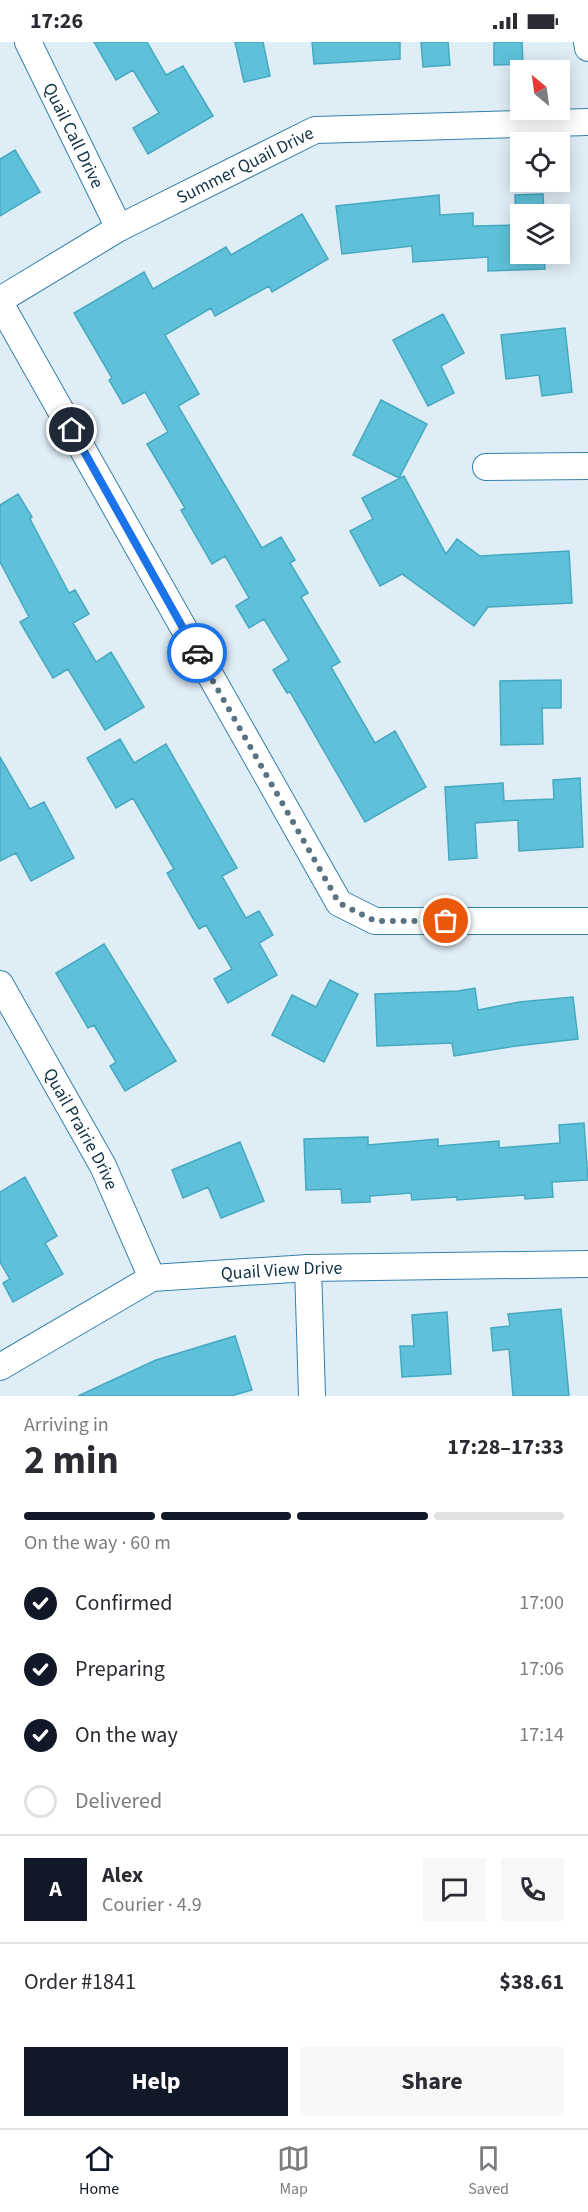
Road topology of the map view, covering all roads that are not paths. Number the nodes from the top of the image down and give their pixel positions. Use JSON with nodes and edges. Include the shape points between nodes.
{"nodes":[{"id":1,"x":28,"y":42,"type":"edge"},
{"id":2,"x":587,"y":42,"type":"edge"},
{"id":3,"x":588,"y":48,"type":"edge"},
{"id":4,"x":588,"y":122,"type":"edge"},
{"id":5,"x":119,"y":228,"type":"junction"},
{"id":6,"x":0,"y":301,"type":"edge"},
{"id":7,"x":588,"y":466,"type":"edge"},
{"id":8,"x":486,"y":467,"type":"dead end"},
{"id":9,"x":588,"y":921,"type":"edge"},
{"id":10,"x":0,"y":984,"type":"edge"},
{"id":11,"x":588,"y":1264,"type":"edge"},
{"id":12,"x":308,"y":1268,"type":"junction"},
{"id":13,"x":152,"y":1278,"type":"junction"},
{"id":14,"x":0,"y":1367,"type":"edge"},
{"id":15,"x":312,"y":1396,"type":"edge"}],
"edges":[{"from":1,"to":5,"type":"street","name":"Quail Call Drive"},
{"from":2,"to":3,"type":"street"},
{"from":4,"to":5,"type":"street","name":"Summer Quail Drive","via":[[315,130]]},
{"from":5,"to":6,"type":"street","name":"Summer Quail Drive"},
{"from":6,"to":9,"type":"street","name":"Summer Quail Drive","via":[[339,903],[375,921]]},
{"from":7,"to":8,"type":"street"},
{"from":10,"to":13,"type":"street","name":"Quail Prairie Drive","via":[[103,1166]]},
{"from":11,"to":12,"type":"street","name":"Quail View Drive"},
{"from":12,"to":13,"type":"street","name":"Quail View Drive"},
{"from":12,"to":15,"type":"street"},
{"from":13,"to":14,"type":"street","name":"Quail View Drive"}]}
